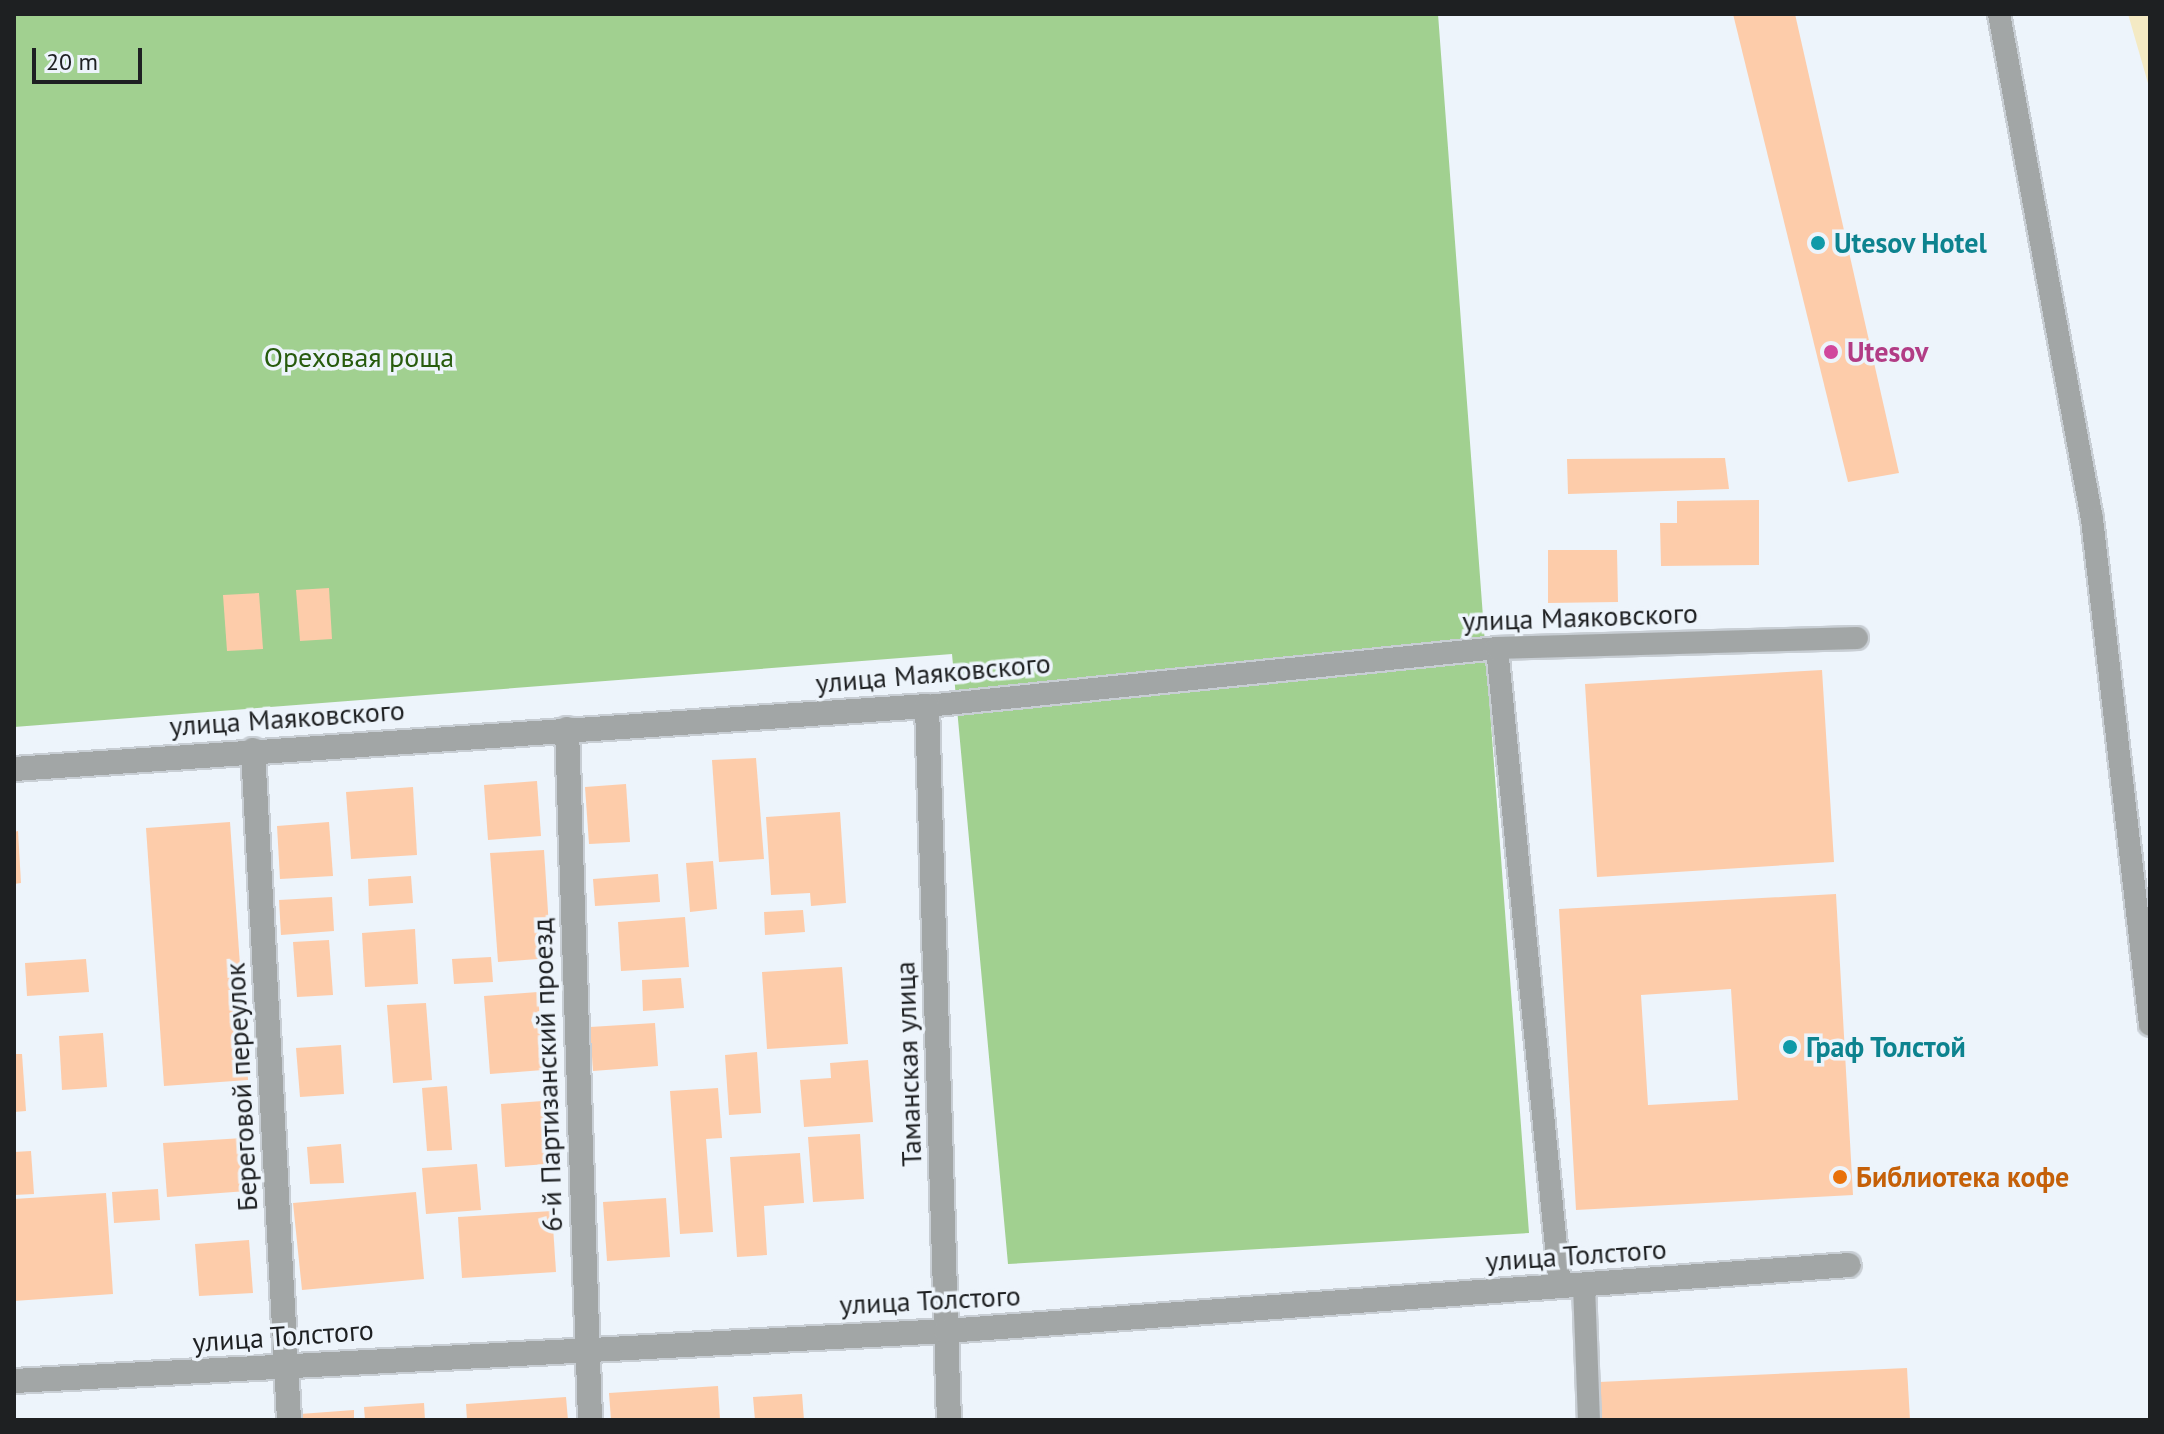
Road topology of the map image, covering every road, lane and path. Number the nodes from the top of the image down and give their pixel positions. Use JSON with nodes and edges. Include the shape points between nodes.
{"nodes":[{"id":1,"x":1999,"y":14,"type":"edge"},
{"id":2,"x":1857,"y":638,"type":"dead end"},
{"id":3,"x":1497,"y":648,"type":"junction"},
{"id":4,"x":927,"y":706,"type":"junction"},
{"id":5,"x":567,"y":729,"type":"junction"},
{"id":6,"x":253,"y":750,"type":"junction"},
{"id":7,"x":14,"y":769,"type":"edge"},
{"id":8,"x":2150,"y":1025,"type":"edge"},
{"id":9,"x":1849,"y":1265,"type":"dead end"},
{"id":10,"x":1572,"y":1286,"type":"junction"},
{"id":11,"x":946,"y":1331,"type":"junction"},
{"id":12,"x":585,"y":1345,"type":"junction"},
{"id":13,"x":286,"y":1367,"type":"junction"},
{"id":14,"x":14,"y":1381,"type":"edge"},
{"id":15,"x":289,"y":1420,"type":"edge"},
{"id":16,"x":590,"y":1420,"type":"edge"},
{"id":17,"x":949,"y":1420,"type":"edge"},
{"id":18,"x":1589,"y":1420,"type":"edge"}],
"edges":[{"from":1,"to":8,"type":"lane","via":[[2092,519]]},
{"from":2,"to":3,"type":"lane","name":"улица Маяковского"},
{"from":3,"to":4,"type":"lane","name":"улица Маяковского"},
{"from":3,"to":10,"type":"lane"},
{"from":4,"to":5,"type":"street","name":"улица Маяковского"},
{"from":4,"to":11,"type":"street","name":"Таманская улица"},
{"from":5,"to":6,"type":"street","name":"улица Маяковского"},
{"from":5,"to":12,"type":"street","name":"6-й Партизанский проезд"},
{"from":6,"to":7,"type":"street","name":"улица Маяковского"},
{"from":6,"to":13,"type":"street","name":"Береговой переулок"},
{"from":9,"to":10,"type":"street","name":"улица Толстого"},
{"from":10,"to":11,"type":"street","name":"улица Толстого"},
{"from":10,"to":18,"type":"lane"},
{"from":11,"to":12,"type":"street","name":"улица Толстого"},
{"from":11,"to":17,"type":"street","name":"Таманская улица"},
{"from":12,"to":13,"type":"street","name":"улица Толстого"},
{"from":12,"to":16,"type":"street","name":"6-й Партизанский проезд"},
{"from":13,"to":14,"type":"street","name":"улица Толстого"},
{"from":13,"to":15,"type":"street","name":"Береговой переулок"}]}
